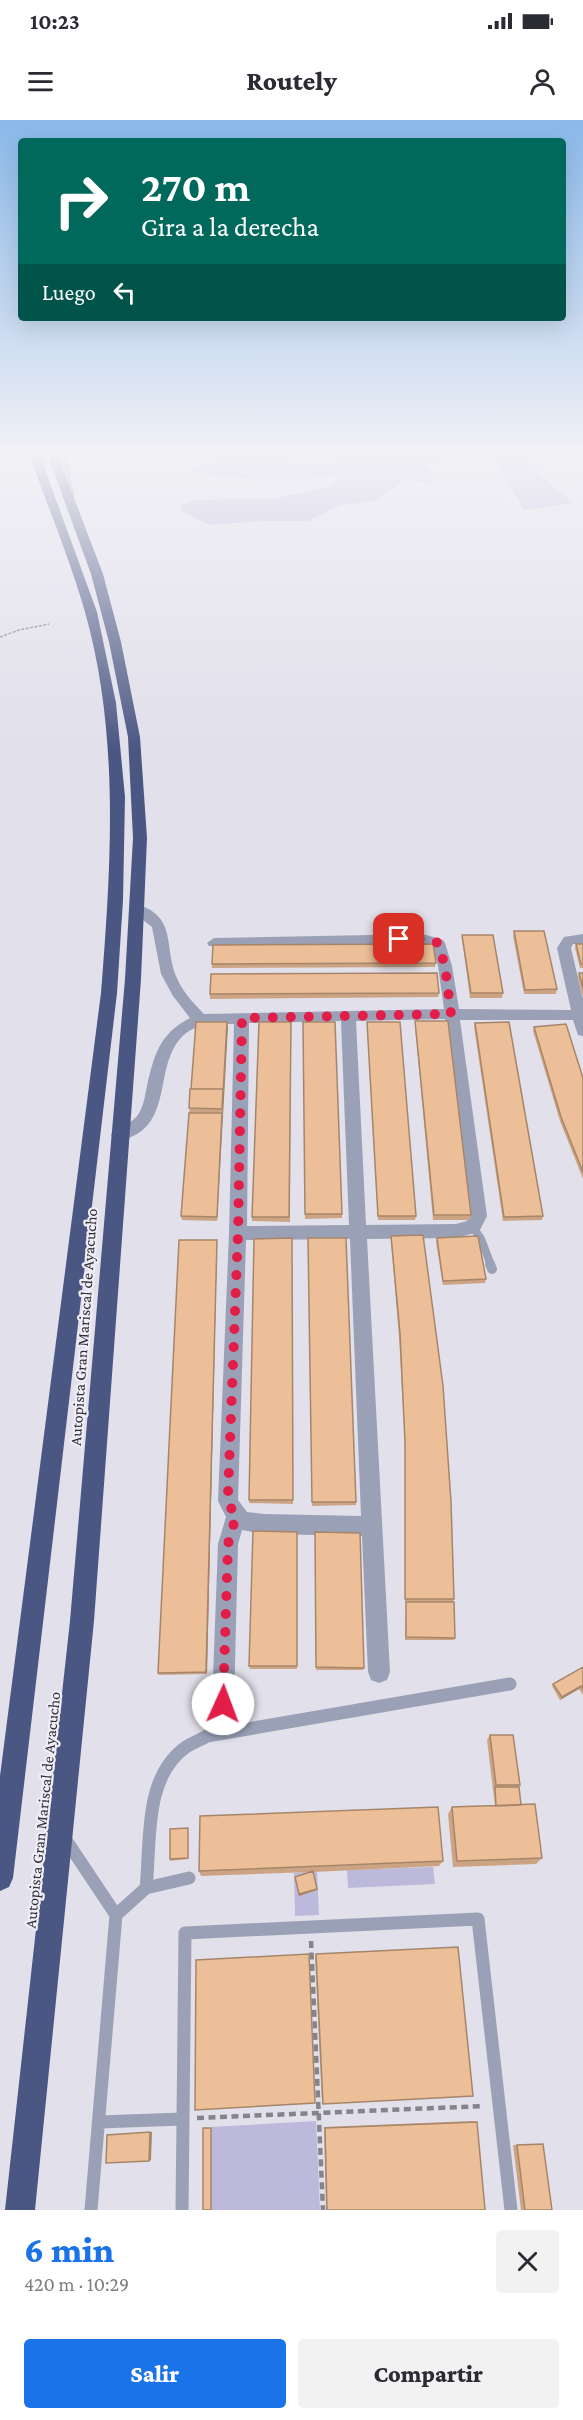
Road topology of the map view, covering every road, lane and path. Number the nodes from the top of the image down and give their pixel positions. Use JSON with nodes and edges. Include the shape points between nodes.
{"nodes":[{"id":1,"x":71,"y":554,"type":"edge"},
{"id":2,"x":89,"y":554,"type":"edge"},
{"id":3,"x":49,"y":624,"type":"dead end"},
{"id":4,"x":0,"y":637,"type":"edge"},
{"id":5,"x":136,"y":909,"type":"junction"},
{"id":6,"x":583,"y":939,"type":"edge"},
{"id":7,"x":214,"y":943,"type":"edge"},
{"id":8,"x":451,"y":1014,"type":"junction"},
{"id":9,"x":581,"y":1015,"type":"edge"},
{"id":10,"x":348,"y":1016,"type":"junction"},
{"id":11,"x":242,"y":1018,"type":"junction"},
{"id":12,"x":200,"y":1019,"type":"junction"},
{"id":13,"x":583,"y":1031,"type":"edge"},
{"id":14,"x":119,"y":1135,"type":"junction"},
{"id":15,"x":473,"y":1227,"type":"junction"},
{"id":16,"x":360,"y":1232,"type":"junction"},
{"id":17,"x":238,"y":1233,"type":"junction"},
{"id":18,"x":492,"y":1269,"type":"dead end"},
{"id":19,"x":236,"y":1516,"type":"junction"},
{"id":20,"x":373,"y":1526,"type":"junction"},
{"id":21,"x":379,"y":1672,"type":"dead end"},
{"id":22,"x":510,"y":1684,"type":"dead end"},
{"id":23,"x":223,"y":1704,"type":"dead end"},
{"id":24,"x":62,"y":1833,"type":"junction"},
{"id":25,"x":0,"y":1878,"type":"edge"},
{"id":26,"x":189,"y":1878,"type":"dead end"},
{"id":27,"x":146,"y":1888,"type":"junction"},
{"id":28,"x":116,"y":1915,"type":"junction"},
{"id":29,"x":310,"y":1927,"type":"junction"},
{"id":30,"x":499,"y":2105,"type":"junction"},
{"id":31,"x":319,"y":2114,"type":"junction"},
{"id":32,"x":183,"y":2119,"type":"junction"},
{"id":33,"x":99,"y":2122,"type":"junction"},
{"id":34,"x":20,"y":2210,"type":"edge"},
{"id":35,"x":91,"y":2210,"type":"edge"},
{"id":36,"x":182,"y":2210,"type":"edge"},
{"id":37,"x":323,"y":2210,"type":"edge"},
{"id":38,"x":511,"y":2210,"type":"edge"}],
"edges":[{"from":1,"to":25,"type":"highway","name":"Autopista Gran Mariscal de Ayacucho","via":[[92,612],[110,703],[118,796],[117,888],[109,993]]},
{"from":2,"to":5,"type":"highway","name":"Autopista Gran Mariscal de Ayacucho","via":[[115,642],[134,737],[140,838]]},
{"from":3,"to":4,"type":"path"},
{"from":5,"to":12,"type":"street","via":[[150,914],[159,924],[168,974],[184,1003]]},
{"from":5,"to":14,"type":"highway","name":"Autopista Gran Mariscal de Ayacucho"},
{"from":6,"to":9,"type":"street","via":[[569,940],[564,948]]},
{"from":7,"to":8,"type":"street","via":[[430,939],[441,950]]},
{"from":8,"to":9,"type":"street"},
{"from":8,"to":10,"type":"street"},
{"from":8,"to":15,"type":"street","via":[[477,1211]]},
{"from":9,"to":13,"type":"street"},
{"from":10,"to":11,"type":"street"},
{"from":10,"to":16,"type":"street"},
{"from":11,"to":12,"type":"street"},
{"from":11,"to":17,"type":"street"},
{"from":12,"to":14,"type":"street","via":[[184,1026],[163,1055],[145,1122],[136,1130]]},
{"from":14,"to":24,"type":"highway","name":"Autopista Gran Mariscal de Ayacucho"},
{"from":15,"to":16,"type":"street","via":[[456,1231]]},
{"from":15,"to":18,"type":"lane"},
{"from":16,"to":17,"type":"street"},
{"from":16,"to":20,"type":"street"},
{"from":17,"to":19,"type":"street","via":[[228,1494]]},
{"from":19,"to":20,"type":"street","via":[[264,1524]]},
{"from":19,"to":23,"type":"street","via":[[228,1544]]},
{"from":20,"to":21,"type":"street"},
{"from":22,"to":27,"type":"lane","via":[[197,1740],[175,1757],[161,1775],[153,1795]]},
{"from":24,"to":28,"type":"lane"},
{"from":24,"to":34,"type":"highway","name":"Autopista Gran Mariscal de Ayacucho"},
{"from":26,"to":27,"type":"lane"},
{"from":27,"to":28,"type":"lane"},
{"from":28,"to":33,"type":"lane"},
{"from":29,"to":30,"type":"lane","via":[[478,1919]]},
{"from":29,"to":31,"type":"path"},
{"from":29,"to":32,"type":"lane","via":[[185,1933]]},
{"from":30,"to":31,"type":"path"},
{"from":30,"to":38,"type":"lane"},
{"from":31,"to":32,"type":"path"},
{"from":31,"to":37,"type":"path"},
{"from":32,"to":33,"type":"lane"},
{"from":32,"to":36,"type":"lane"},
{"from":33,"to":35,"type":"lane"}]}
